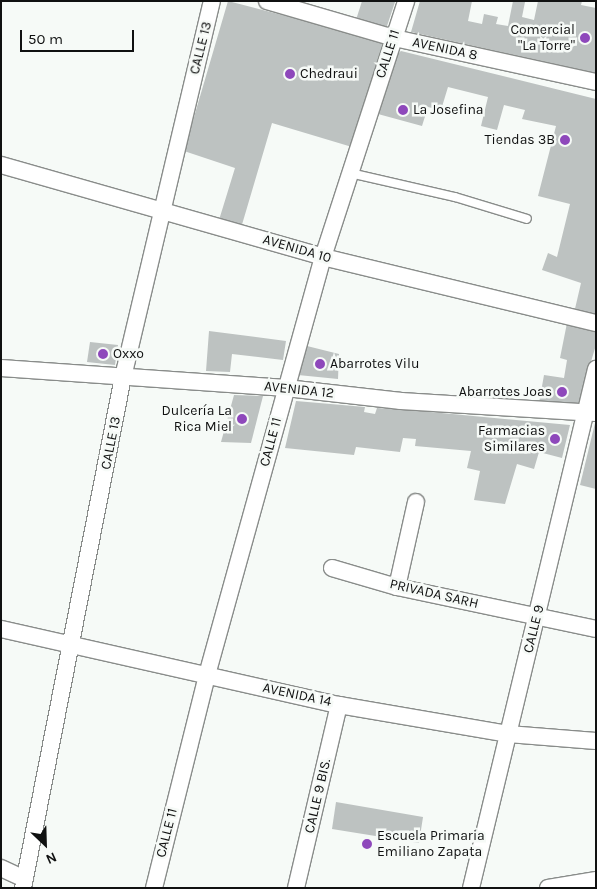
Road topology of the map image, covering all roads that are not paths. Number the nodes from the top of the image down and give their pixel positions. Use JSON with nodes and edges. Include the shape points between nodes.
{"nodes":[{"id":1,"x":212,"y":1,"type":"edge"},
{"id":2,"x":267,"y":1,"type":"edge"},
{"id":3,"x":406,"y":1,"type":"edge"},
{"id":4,"x":394,"y":38,"type":"junction"},
{"id":5,"x":596,"y":82,"type":"edge"},
{"id":6,"x":1,"y":166,"type":"edge"},
{"id":7,"x":349,"y":172,"type":"junction"},
{"id":8,"x":161,"y":210,"type":"junction"},
{"id":9,"x":527,"y":219,"type":"dead end"},
{"id":10,"x":323,"y":257,"type":"junction"},
{"id":11,"x":596,"y":323,"type":"edge"},
{"id":12,"x":1,"y":368,"type":"edge"},
{"id":13,"x":596,"y":369,"type":"edge"},
{"id":14,"x":123,"y":378,"type":"junction"},
{"id":15,"x":286,"y":388,"type":"junction"},
{"id":16,"x":591,"y":412,"type":"edge"},
{"id":17,"x":416,"y":502,"type":"dead end"},
{"id":18,"x":332,"y":568,"type":"dead end"},
{"id":19,"x":397,"y":587,"type":"junction"},
{"id":20,"x":537,"y":617,"type":"junction"},
{"id":21,"x":1,"y":629,"type":"edge"},
{"id":22,"x":596,"y":629,"type":"edge"},
{"id":23,"x":72,"y":647,"type":"junction"},
{"id":24,"x":207,"y":675,"type":"junction"},
{"id":25,"x":340,"y":704,"type":"junction"},
{"id":26,"x":508,"y":734,"type":"junction"},
{"id":27,"x":596,"y":741,"type":"edge"},
{"id":28,"x":1,"y":868,"type":"edge"},
{"id":29,"x":596,"y":880,"type":"edge"},
{"id":30,"x":24,"y":884,"type":"edge"},
{"id":31,"x":154,"y":888,"type":"edge"},
{"id":32,"x":296,"y":888,"type":"edge"},
{"id":33,"x":471,"y":888,"type":"edge"},
{"id":34,"x":548,"y":888,"type":"edge"}],
"edges":[{"from":1,"to":8,"type":"street","name":"CALLE 13"},
{"from":2,"to":4,"type":"street","name":"AVENIDA 8"},
{"from":3,"to":4,"type":"street","name":"CALLE 11"},
{"from":4,"to":5,"type":"street","name":"AVENIDA 8"},
{"from":4,"to":7,"type":"street","name":"CALLE 11"},
{"from":6,"to":8,"type":"street","name":"AVENIDA 10"},
{"from":7,"to":9,"type":"lane","via":[[455,197]]},
{"from":7,"to":10,"type":"street","name":"CALLE 11"},
{"from":8,"to":10,"type":"street","name":"AVENIDA 10"},
{"from":8,"to":14,"type":"street","name":"CALLE 13"},
{"from":10,"to":11,"type":"street","name":"AVENIDA 10"},
{"from":10,"to":15,"type":"street","name":"CALLE 11"},
{"from":12,"to":14,"type":"street","name":"AVENIDA 12"},
{"from":13,"to":16,"type":"street","name":"CALLE 9"},
{"from":14,"to":15,"type":"street","name":"AVENIDA 12"},
{"from":14,"to":23,"type":"street","name":"CALLE 13"},
{"from":15,"to":16,"type":"street","name":"AVENIDA 12","via":[[401,401]]},
{"from":15,"to":24,"type":"street","name":"CALLE 11"},
{"from":16,"to":20,"type":"street","name":"CALLE 9"},
{"from":17,"to":19,"type":"street"},
{"from":18,"to":19,"type":"street","name":"PRIVADA SARH"},
{"from":19,"to":20,"type":"street","name":"PRIVADA SARH"},
{"from":20,"to":22,"type":"street","name":"PRIVADA SARH"},
{"from":20,"to":26,"type":"street","name":"CALLE 9"},
{"from":21,"to":23,"type":"street","name":"AVENIDA 14"},
{"from":23,"to":24,"type":"street","name":"AVENIDA 14"},
{"from":23,"to":30,"type":"street","name":"CALLE 13"},
{"from":24,"to":25,"type":"street","name":"AVENIDA 14"},
{"from":24,"to":31,"type":"street","name":"CALLE 11"},
{"from":25,"to":26,"type":"street","name":"AVENIDA 14"},
{"from":25,"to":32,"type":"street","name":"CALLE 9 BIS."},
{"from":26,"to":27,"type":"street","name":"AVENIDA 14"},
{"from":26,"to":33,"type":"street","name":"CALLE 9"},
{"from":28,"to":30,"type":"street"},
{"from":29,"to":34,"type":"street"}]}
